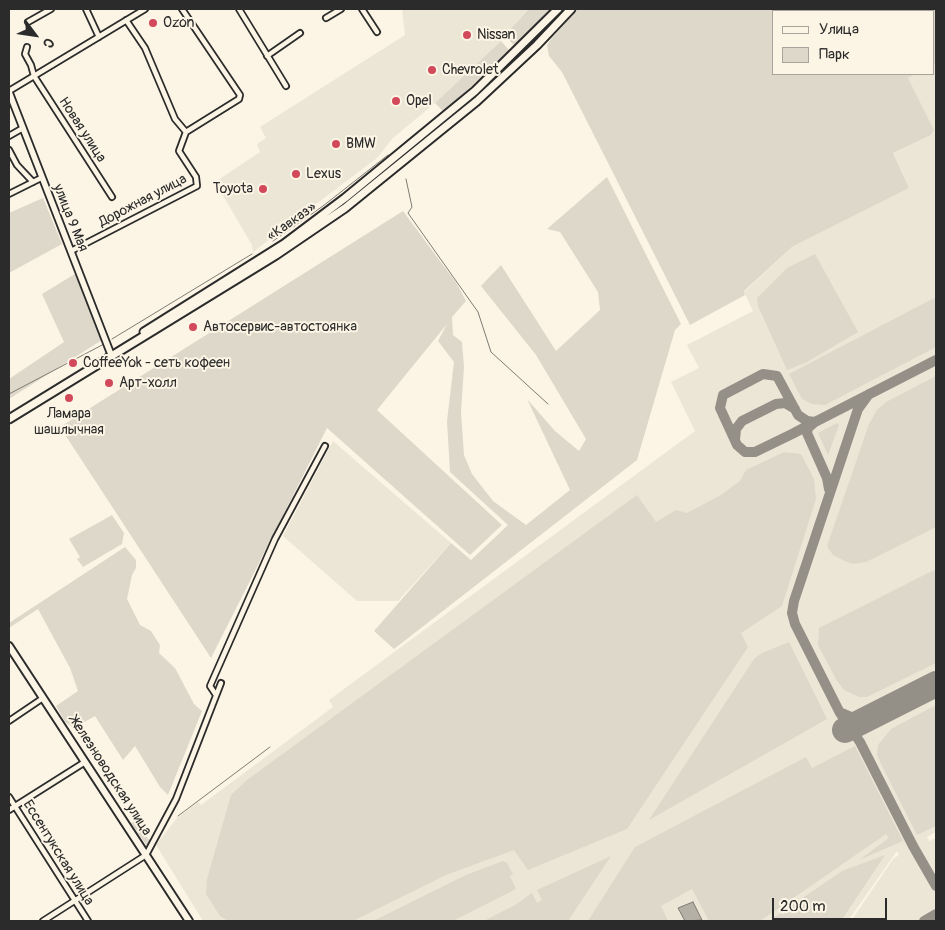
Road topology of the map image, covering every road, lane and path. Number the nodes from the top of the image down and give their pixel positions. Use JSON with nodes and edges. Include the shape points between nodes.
{"nodes":[{"id":1,"x":51,"y":9,"type":"edge"},
{"id":2,"x":86,"y":9,"type":"edge"},
{"id":3,"x":145,"y":9,"type":"edge"},
{"id":4,"x":182,"y":9,"type":"edge"},
{"id":5,"x":239,"y":9,"type":"edge"},
{"id":6,"x":341,"y":9,"type":"edge"},
{"id":7,"x":362,"y":9,"type":"edge"},
{"id":8,"x":558,"y":9,"type":"edge"},
{"id":9,"x":569,"y":9,"type":"edge"},
{"id":10,"x":326,"y":18,"type":"dead end"},
{"id":11,"x":126,"y":20,"type":"junction"},
{"id":12,"x":28,"y":22,"type":"dead end"},
{"id":13,"x":377,"y":32,"type":"dead end"},
{"id":14,"x":300,"y":33,"type":"dead end"},
{"id":15,"x":99,"y":36,"type":"junction"},
{"id":16,"x":27,"y":47,"type":"dead end"},
{"id":17,"x":267,"y":56,"type":"junction"},
{"id":18,"x":494,"y":74,"type":"junction"},
{"id":19,"x":34,"y":76,"type":"junction"},
{"id":20,"x":504,"y":76,"type":"junction"},
{"id":21,"x":286,"y":86,"type":"dead end"},
{"id":22,"x":9,"y":95,"type":"edge"},
{"id":23,"x":22,"y":128,"type":"junction"},
{"id":24,"x":186,"y":132,"type":"junction"},
{"id":25,"x":9,"y":136,"type":"edge"},
{"id":26,"x":9,"y":150,"type":"edge"},
{"id":27,"x":41,"y":178,"type":"junction"},
{"id":28,"x":33,"y":182,"type":"junction"},
{"id":29,"x":9,"y":194,"type":"edge"},
{"id":30,"x":112,"y":197,"type":"dead end"},
{"id":31,"x":71,"y":252,"type":"junction"},
{"id":32,"x":110,"y":352,"type":"junction"},
{"id":33,"x":9,"y":414,"type":"edge"},
{"id":34,"x":9,"y":419,"type":"edge"},
{"id":35,"x":325,"y":446,"type":"dead end"},
{"id":36,"x":9,"y":646,"type":"edge"},
{"id":37,"x":221,"y":683,"type":"dead end"},
{"id":38,"x":216,"y":695,"type":"junction"},
{"id":39,"x":44,"y":698,"type":"junction"},
{"id":40,"x":9,"y":721,"type":"edge"},
{"id":41,"x":85,"y":762,"type":"junction"},
{"id":42,"x":9,"y":797,"type":"edge"},
{"id":43,"x":15,"y":806,"type":"junction"},
{"id":44,"x":9,"y":810,"type":"edge"},
{"id":45,"x":146,"y":855,"type":"junction"},
{"id":46,"x":75,"y":902,"type":"junction"},
{"id":47,"x":43,"y":921,"type":"edge"},
{"id":48,"x":88,"y":921,"type":"edge"},
{"id":49,"x":189,"y":921,"type":"edge"}],
"edges":[{"from":1,"to":12,"type":"street"},
{"from":2,"to":15,"type":"street"},
{"from":3,"to":11,"type":"street"},
{"from":4,"to":24,"type":"street","via":[[240,95],[239,99]]},
{"from":5,"to":17,"type":"street"},
{"from":6,"to":10,"type":"street"},
{"from":7,"to":13,"type":"street"},
{"from":8,"to":9,"type":"highway","via":[[538,37]]},
{"from":8,"to":18,"type":"highway","name":"«Кавказ»"},
{"from":9,"to":20,"type":"highway","name":"«Кавказ»"},
{"from":11,"to":15,"type":"street"},
{"from":11,"to":24,"type":"street","via":[[145,48],[175,119]]},
{"from":14,"to":17,"type":"street"},
{"from":15,"to":19,"type":"street"},
{"from":16,"to":19,"type":"street","name":"Новая улица","via":[[25,54]]},
{"from":17,"to":21,"type":"street"},
{"from":18,"to":20,"type":"highway","via":[[520,50],[525,50]]},
{"from":18,"to":32,"type":"highway","name":"«Кавказ»","via":[[436,125],[308,227]]},
{"from":19,"to":22,"type":"street"},
{"from":19,"to":30,"type":"street","name":"Новая улица"},
{"from":20,"to":34,"type":"highway","name":"«Кавказ»","via":[[435,137],[323,224]]},
{"from":22,"to":23,"type":"street","name":"улица 9 Мая"},
{"from":23,"to":25,"type":"street"},
{"from":23,"to":27,"type":"street","name":"улица 9 Мая"},
{"from":24,"to":31,"type":"street","name":"Дорожная улица","via":[[179,150],[196,177],[197,186]]},
{"from":26,"to":28,"type":"street","via":[[17,165]]},
{"from":27,"to":28,"type":"street"},
{"from":27,"to":31,"type":"street","name":"улица 9 Мая"},
{"from":28,"to":29,"type":"street"},
{"from":31,"to":32,"type":"street","name":"улица 9 Мая"},
{"from":32,"to":33,"type":"highway","name":"«Кавказ»"},
{"from":35,"to":38,"type":"street","via":[[275,539],[210,686]]},
{"from":36,"to":39,"type":"main road","name":"Железноводская улица"},
{"from":37,"to":38,"type":"street"},
{"from":38,"to":45,"type":"street","via":[[176,799]]},
{"from":39,"to":40,"type":"street"},
{"from":39,"to":41,"type":"main road","name":"Железноводская улица"},
{"from":41,"to":43,"type":"street"},
{"from":41,"to":45,"type":"main road","name":"Железноводская улица"},
{"from":42,"to":43,"type":"street","name":"Ессентукская улица"},
{"from":43,"to":44,"type":"street"},
{"from":43,"to":46,"type":"street","name":"Ессентукская улица"},
{"from":45,"to":46,"type":"street"},
{"from":45,"to":49,"type":"main road","name":"Железноводская улица"},
{"from":46,"to":47,"type":"street"},
{"from":46,"to":48,"type":"street","name":"Ессентукская улица"}]}
